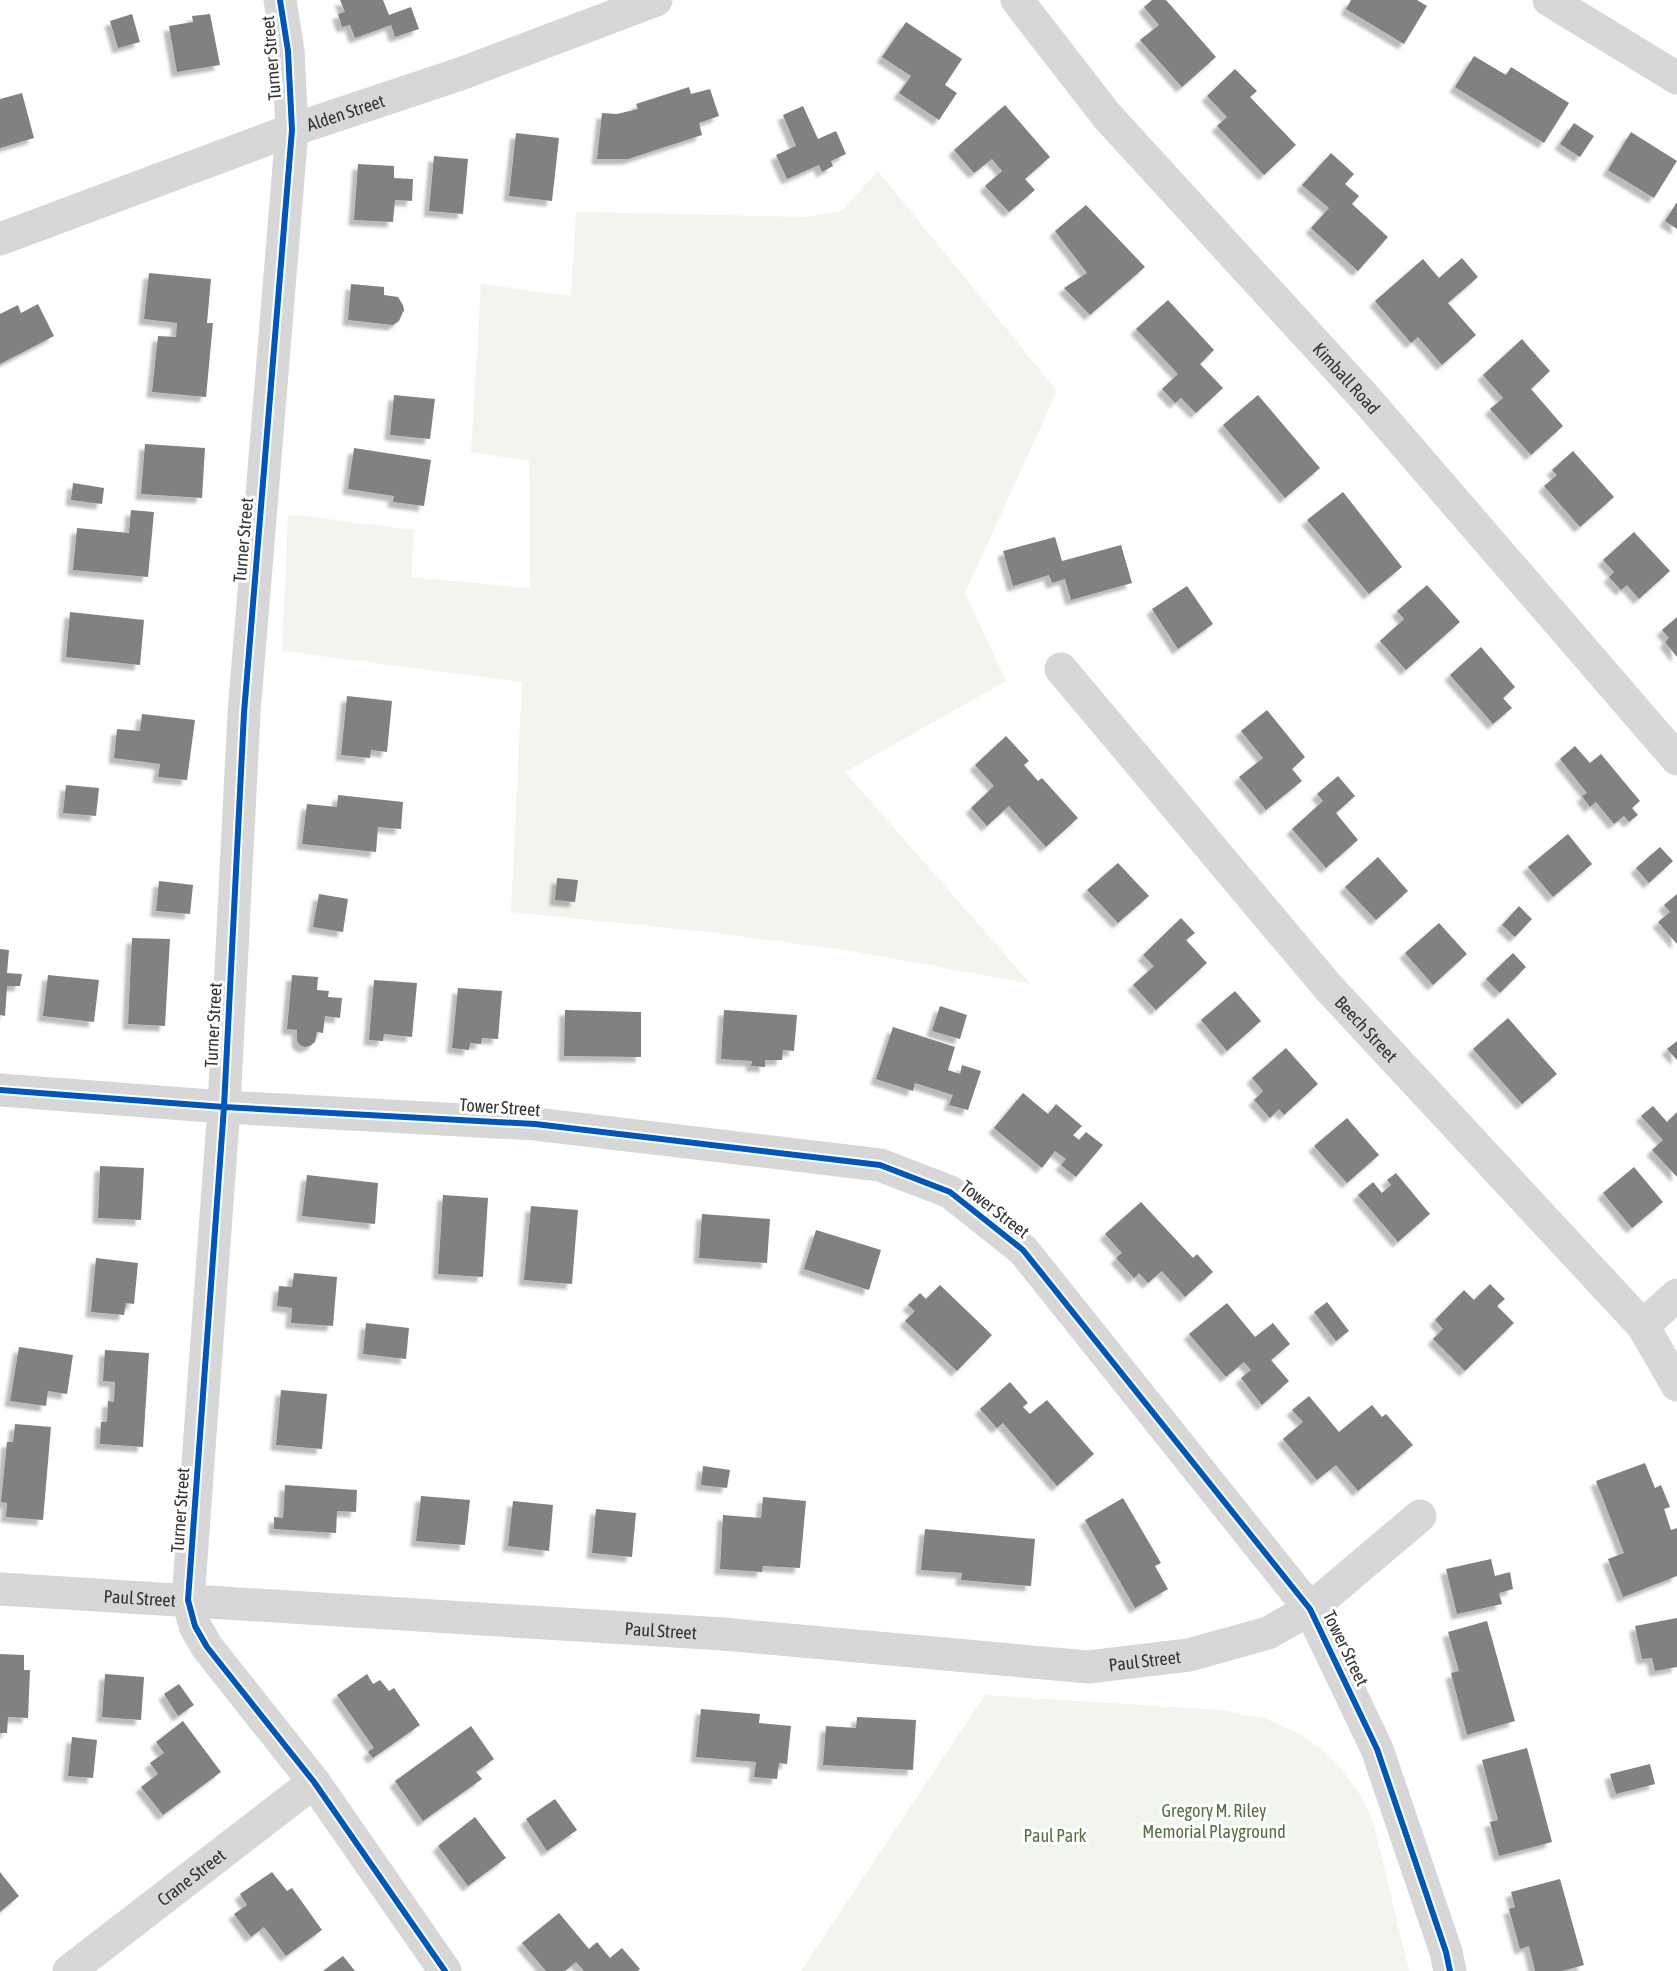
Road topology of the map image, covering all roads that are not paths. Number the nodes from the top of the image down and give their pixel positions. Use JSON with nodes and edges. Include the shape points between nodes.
{"nodes":[{"id":1,"x":280,"y":0,"type":"edge"},
{"id":2,"x":656,"y":0,"type":"edge"},
{"id":3,"x":1017,"y":0,"type":"edge"},
{"id":4,"x":1549,"y":0,"type":"edge"},
{"id":5,"x":1677,"y":78,"type":"edge"},
{"id":6,"x":292,"y":130,"type":"junction"},
{"id":7,"x":0,"y":239,"type":"edge"},
{"id":8,"x":1061,"y":669,"type":"dead end"},
{"id":9,"x":1677,"y":759,"type":"edge"},
{"id":10,"x":0,"y":1089,"type":"edge"},
{"id":11,"x":224,"y":1107,"type":"junction"},
{"id":12,"x":1677,"y":1295,"type":"edge"},
{"id":13,"x":1642,"y":1326,"type":"junction"},
{"id":14,"x":1677,"y":1385,"type":"edge"},
{"id":15,"x":1420,"y":1516,"type":"dead end"},
{"id":16,"x":0,"y":1589,"type":"edge"},
{"id":17,"x":188,"y":1600,"type":"junction"},
{"id":18,"x":1310,"y":1609,"type":"junction"},
{"id":19,"x":314,"y":1782,"type":"junction"},
{"id":20,"x":69,"y":1971,"type":"edge"},
{"id":21,"x":445,"y":1971,"type":"edge"},
{"id":22,"x":1450,"y":1971,"type":"edge"}],
"edges":[{"from":1,"to":6,"type":"street","name":"Turner Street","via":[[288,51]]},
{"from":2,"to":6,"type":"street","name":"Alden Street","via":[[463,73]]},
{"from":3,"to":9,"type":"street","name":"Kimball Road","via":[[1107,116],[1367,400]]},
{"from":4,"to":5,"type":"street"},
{"from":6,"to":7,"type":"street","name":"Alden Street"},
{"from":6,"to":11,"type":"street","name":"Turner Street","via":[[244,713]]},
{"from":8,"to":13,"type":"street","name":"Beech Street","via":[[1328,987]]},
{"from":10,"to":11,"type":"street","name":"Tower Street"},
{"from":11,"to":17,"type":"street","name":"Turner Street"},
{"from":11,"to":18,"type":"street","name":"Tower Street","via":[[536,1124],[880,1165],[950,1192],[1023,1250]]},
{"from":12,"to":13,"type":"street"},
{"from":13,"to":14,"type":"street","name":"Beech Street"},
{"from":15,"to":18,"type":"street","name":"Paul Street"},
{"from":16,"to":17,"type":"street","name":"Paul Street"},
{"from":17,"to":18,"type":"street","name":"Paul Street","via":[[723,1634],[1088,1667],[1189,1655],[1268,1633]]},
{"from":17,"to":19,"type":"street","name":"Turner Street","via":[[195,1626],[207,1647]]},
{"from":18,"to":22,"type":"street","name":"Tower Street","via":[[1377,1749]]},
{"from":19,"to":20,"type":"street","name":"Crane Street"},
{"from":19,"to":21,"type":"street","name":"Turner Street"}]}
